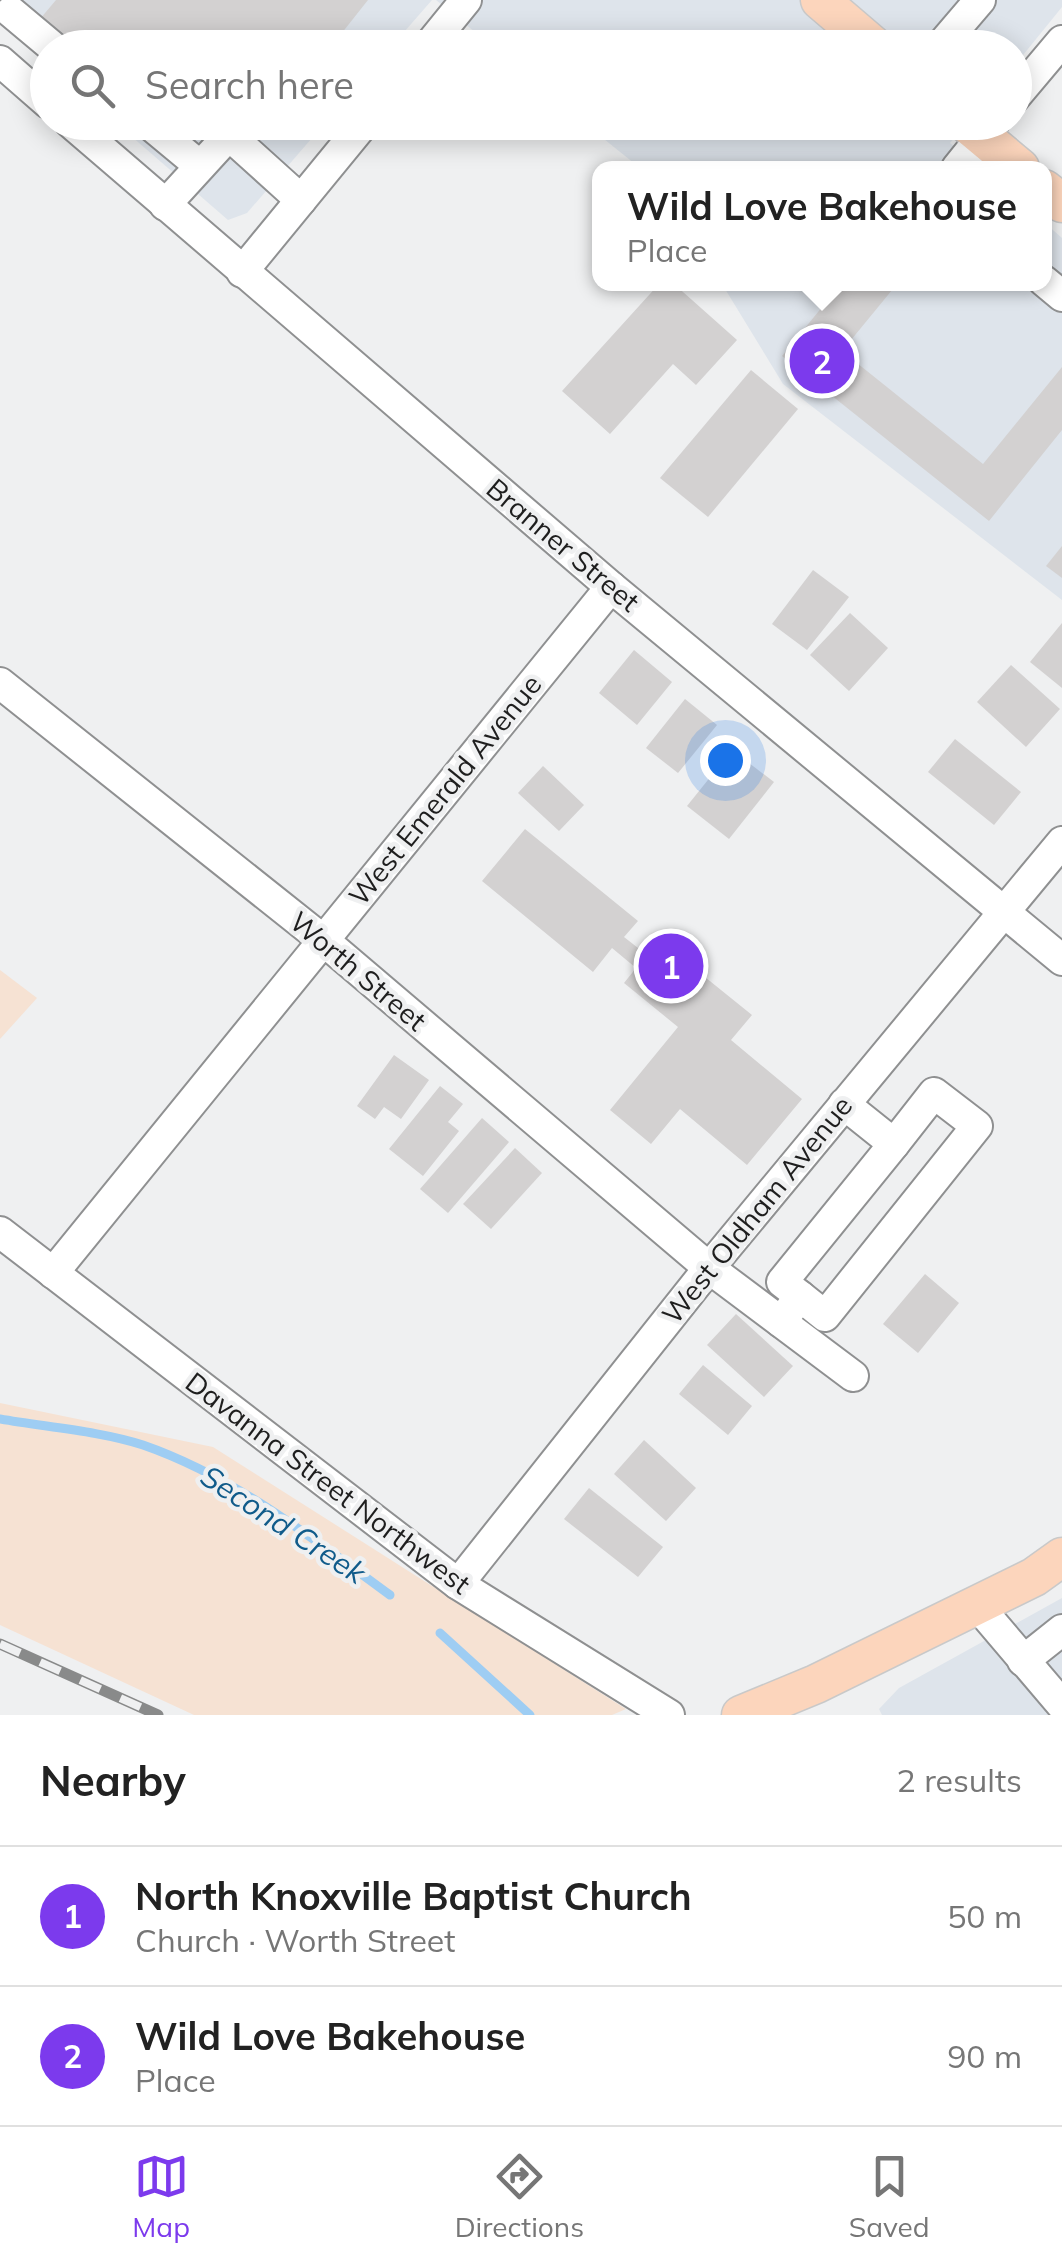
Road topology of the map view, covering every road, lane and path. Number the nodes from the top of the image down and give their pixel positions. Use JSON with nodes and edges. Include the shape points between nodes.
{"nodes":[{"id":1,"x":466,"y":0,"type":"edge"},
{"id":2,"x":980,"y":0,"type":"edge"},
{"id":3,"x":828,"y":2,"type":"edge"},
{"id":4,"x":7,"y":12,"type":"edge"},
{"id":5,"x":30,"y":30,"type":"edge"},
{"id":6,"x":442,"y":30,"type":"edge"},
{"id":7,"x":857,"y":30,"type":"edge"},
{"id":8,"x":954,"y":30,"type":"edge"},
{"id":9,"x":1062,"y":41,"type":"edge"},
{"id":10,"x":0,"y":61,"type":"edge"},
{"id":11,"x":1032,"y":77,"type":"edge"},
{"id":12,"x":30,"y":87,"type":"edge"},
{"id":13,"x":91,"y":140,"type":"edge"},
{"id":14,"x":168,"y":140,"type":"edge"},
{"id":15,"x":224,"y":140,"type":"edge"},
{"id":16,"x":235,"y":140,"type":"edge"},
{"id":17,"x":350,"y":140,"type":"edge"},
{"id":18,"x":993,"y":140,"type":"edge"},
{"id":19,"x":1013,"y":161,"type":"edge"},
{"id":20,"x":200,"y":166,"type":"junction"},
{"id":21,"x":301,"y":200,"type":"junction"},
{"id":22,"x":165,"y":205,"type":"junction"},
{"id":23,"x":242,"y":272,"type":"junction"},
{"id":24,"x":611,"y":587,"type":"junction"},
{"id":25,"x":0,"y":683,"type":"edge"},
{"id":26,"x":1062,"y":842,"type":"edge"},
{"id":27,"x":1004,"y":912,"type":"junction"},
{"id":28,"x":323,"y":940,"type":"junction"},
{"id":29,"x":1062,"y":960,"type":"edge"},
{"id":30,"x":844,"y":1104,"type":"junction"},
{"id":31,"x":894,"y":1144,"type":"junction"},
{"id":32,"x":0,"y":1232,"type":"edge"},
{"id":33,"x":709,"y":1268,"type":"junction"},
{"id":34,"x":52,"y":1272,"type":"junction"},
{"id":35,"x":800,"y":1296,"type":"junction"},
{"id":36,"x":782,"y":1322,"type":"junction"},
{"id":37,"x":853,"y":1376,"type":"dead end"},
{"id":38,"x":1062,"y":1556,"type":"edge"},
{"id":39,"x":458,"y":1584,"type":"junction"},
{"id":40,"x":976,"y":1605,"type":"junction"},
{"id":41,"x":1062,"y":1630,"type":"edge"},
{"id":42,"x":1023,"y":1660,"type":"junction"},
{"id":43,"x":1059,"y":1697,"type":"edge"},
{"id":44,"x":670,"y":1715,"type":"edge"},
{"id":45,"x":742,"y":1715,"type":"edge"}],
"edges":[{"from":1,"to":6,"type":"street"},
{"from":2,"to":8,"type":"street"},
{"from":3,"to":7,"type":"main road"},
{"from":4,"to":5,"type":"street"},
{"from":9,"to":11,"type":"street"},
{"from":10,"to":12,"type":"street"},
{"from":13,"to":22,"type":"street","name":"Branner Street"},
{"from":14,"to":20,"type":"street"},
{"from":15,"to":20,"type":"street"},
{"from":16,"to":21,"type":"street"},
{"from":17,"to":21,"type":"street"},
{"from":18,"to":19,"type":"main road"},
{"from":20,"to":22,"type":"street"},
{"from":21,"to":23,"type":"street"},
{"from":22,"to":23,"type":"street","name":"Branner Street"},
{"from":23,"to":24,"type":"street","name":"Branner Street"},
{"from":24,"to":27,"type":"street","name":"Branner Street"},
{"from":24,"to":28,"type":"street","name":"West Emerald Avenue"},
{"from":25,"to":28,"type":"street","name":"Worth Street"},
{"from":26,"to":27,"type":"street","name":"West Oldham Avenue"},
{"from":27,"to":29,"type":"street","name":"Branner Street"},
{"from":27,"to":30,"type":"street","name":"West Oldham Avenue"},
{"from":28,"to":33,"type":"street","name":"Worth Street"},
{"from":28,"to":34,"type":"street","name":"West Emerald Avenue"},
{"from":30,"to":31,"type":"street"},
{"from":30,"to":33,"type":"street","name":"West Oldham Avenue"},
{"from":31,"to":35,"type":"street","via":[[782,1282]]},
{"from":31,"to":35,"type":"street","via":[[934,1093],[977,1126],[824,1316]]},
{"from":32,"to":34,"type":"street","name":"Davanna Street Northwest"},
{"from":33,"to":36,"type":"street","name":"Worth Street"},
{"from":33,"to":39,"type":"street","name":"West Oldham Avenue"},
{"from":34,"to":39,"type":"street","name":"Davanna Street Northwest"},
{"from":35,"to":36,"type":"street"},
{"from":36,"to":37,"type":"street","name":"Worth Street"},
{"from":38,"to":40,"type":"main road"},
{"from":39,"to":44,"type":"street","name":"Davanna Street Northwest"},
{"from":40,"to":42,"type":"street"},
{"from":40,"to":45,"type":"main road"},
{"from":41,"to":42,"type":"street"},
{"from":42,"to":43,"type":"street"}]}
